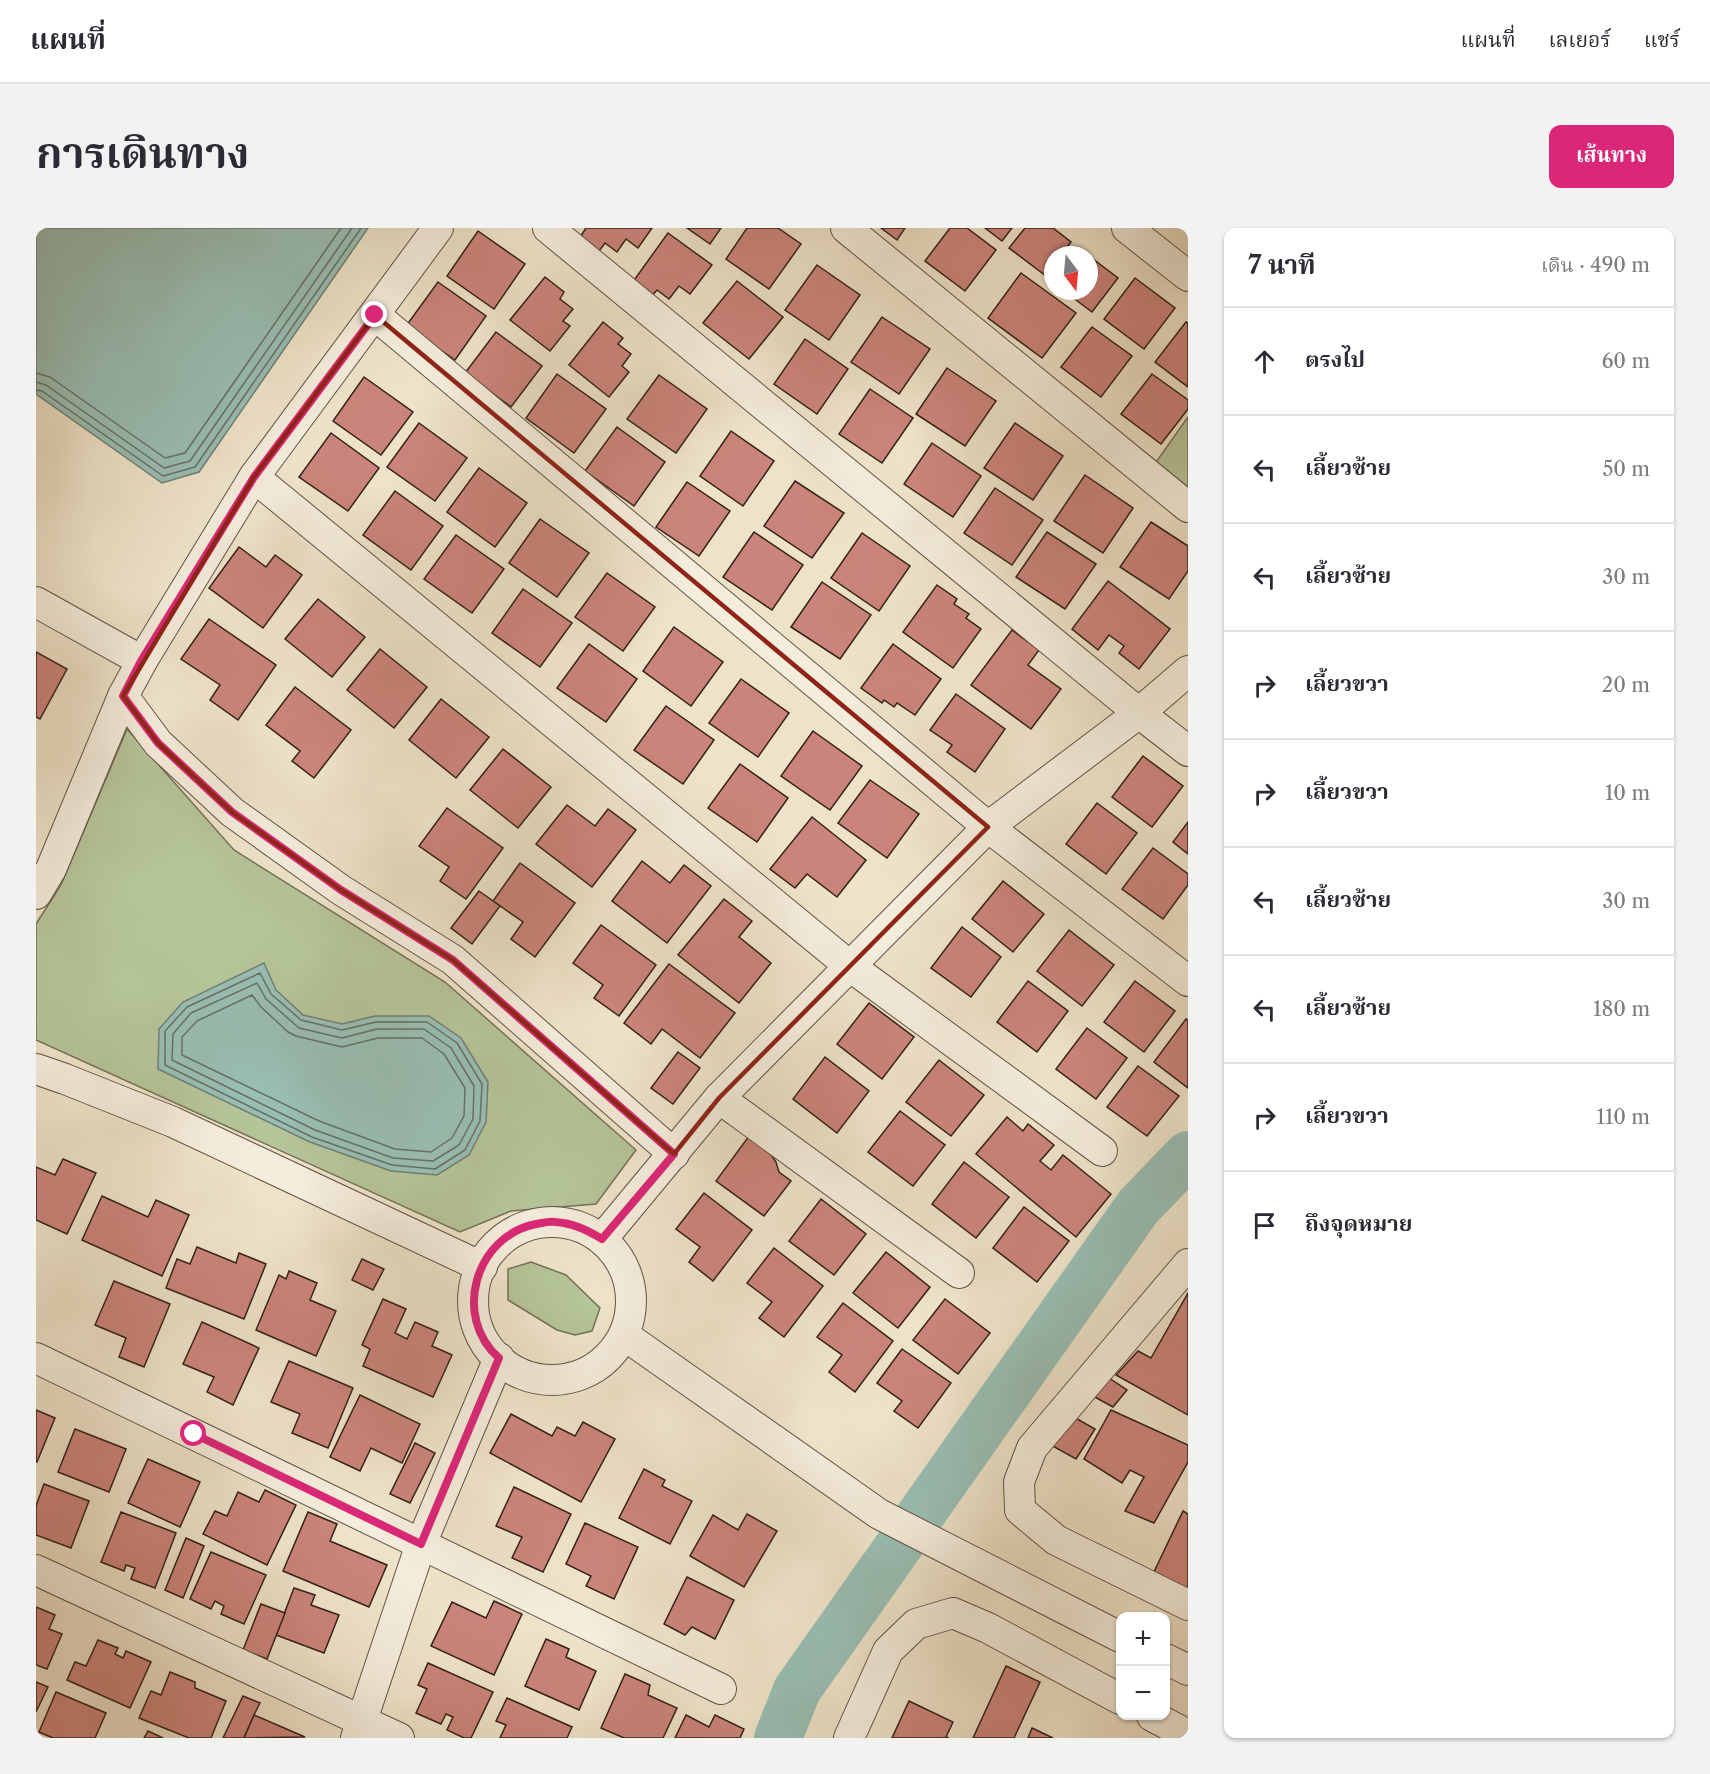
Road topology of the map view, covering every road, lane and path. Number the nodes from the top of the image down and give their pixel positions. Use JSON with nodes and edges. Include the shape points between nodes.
{"nodes":[{"id":1,"x":438,"y":228,"type":"edge"},
{"id":2,"x":548,"y":228,"type":"edge"},
{"id":3,"x":846,"y":228,"type":"edge"},
{"id":4,"x":1127,"y":228,"type":"edge"},
{"id":5,"x":1188,"y":276,"type":"edge"},
{"id":6,"x":375,"y":315,"type":"junction"},
{"id":7,"x":254,"y":477,"type":"junction"},
{"id":8,"x":1188,"y":507,"type":"edge"},
{"id":9,"x":36,"y":602,"type":"edge"},
{"id":10,"x":141,"y":661,"type":"junction"},
{"id":11,"x":1188,"y":672,"type":"edge"},
{"id":12,"x":123,"y":696,"type":"junction"},
{"id":13,"x":1138,"y":713,"type":"junction"},
{"id":14,"x":1188,"y":751,"type":"edge"},
{"id":15,"x":988,"y":827,"type":"junction"},
{"id":16,"x":44,"y":865,"type":"edge"},
{"id":17,"x":36,"y":894,"type":"edge"},
{"id":18,"x":851,"y":967,"type":"junction"},
{"id":19,"x":1188,"y":981,"type":"edge"},
{"id":20,"x":36,"y":1069,"type":"edge"},
{"id":21,"x":719,"y":1098,"type":"junction"},
{"id":22,"x":1102,"y":1151,"type":"dead end"},
{"id":23,"x":674,"y":1154,"type":"junction"},
{"id":24,"x":602,"y":1239,"type":"junction"},
{"id":25,"x":1188,"y":1264,"type":"edge"},
{"id":26,"x":482,"y":1266,"type":"junction"},
{"id":27,"x":959,"y":1273,"type":"dead end"},
{"id":28,"x":624,"y":1335,"type":"junction"},
{"id":29,"x":36,"y":1358,"type":"edge"},
{"id":30,"x":499,"y":1358,"type":"junction"},
{"id":31,"x":421,"y":1544,"type":"junction"},
{"id":32,"x":36,"y":1570,"type":"edge"},
{"id":33,"x":1188,"y":1605,"type":"edge"},
{"id":34,"x":1116,"y":1635,"type":"edge"},
{"id":35,"x":1170,"y":1661,"type":"edge"},
{"id":36,"x":1188,"y":1671,"type":"edge"},
{"id":37,"x":721,"y":1689,"type":"dead end"},
{"id":38,"x":1116,"y":1697,"type":"edge"},
{"id":39,"x":1160,"y":1720,"type":"edge"},
{"id":40,"x":359,"y":1729,"type":"edge"},
{"id":41,"x":1188,"y":1735,"type":"edge"},
{"id":42,"x":399,"y":1738,"type":"edge"},
{"id":43,"x":849,"y":1738,"type":"edge"}],
"edges":[{"from":1,"to":6,"type":"street"},
{"from":2,"to":13,"type":"street"},
{"from":3,"to":8,"type":"street"},
{"from":4,"to":5,"type":"street"},
{"from":6,"to":7,"type":"street"},
{"from":6,"to":15,"type":"street"},
{"from":7,"to":10,"type":"street"},
{"from":7,"to":18,"type":"street"},
{"from":9,"to":10,"type":"street"},
{"from":10,"to":12,"type":"street"},
{"from":11,"to":13,"type":"street"},
{"from":12,"to":16,"type":"street"},
{"from":12,"to":23,"type":"street","via":[[158,743],[232,812],[341,890],[453,960]]},
{"from":13,"to":14,"type":"street"},
{"from":13,"to":15,"type":"street"},
{"from":15,"to":18,"type":"street"},
{"from":15,"to":19,"type":"street"},
{"from":16,"to":17,"type":"street"},
{"from":18,"to":21,"type":"street"},
{"from":18,"to":22,"type":"street"},
{"from":20,"to":26,"type":"street","via":[[173,1122]]},
{"from":21,"to":23,"type":"street"},
{"from":21,"to":27,"type":"street"},
{"from":23,"to":24,"type":"street"},
{"from":24,"to":26,"type":"street","via":[[579,1226],[553,1221],[526,1226],[504,1238]]},
{"from":24,"to":28,"type":"street","via":[[620,1259],[630,1283],[632,1309]]},
{"from":25,"to":33,"type":"street","via":[[1032,1448],[1019,1482],[1020,1510],[1056,1540]]},
{"from":26,"to":30,"type":"street","via":[[473,1305],[478,1331]]},
{"from":28,"to":30,"type":"street","via":[[609,1357],[587,1372],[561,1380],[535,1378],[511,1369]]},
{"from":28,"to":34,"type":"street","via":[[879,1514]]},
{"from":29,"to":31,"type":"street"},
{"from":30,"to":31,"type":"street"},
{"from":31,"to":37,"type":"street"},
{"from":31,"to":40,"type":"street"},
{"from":32,"to":40,"type":"street"},
{"from":35,"to":36,"type":"street"},
{"from":38,"to":43,"type":"street","via":[[953,1613],[916,1624],[888,1651]]},
{"from":39,"to":41,"type":"street"},
{"from":40,"to":42,"type":"street"}]}
